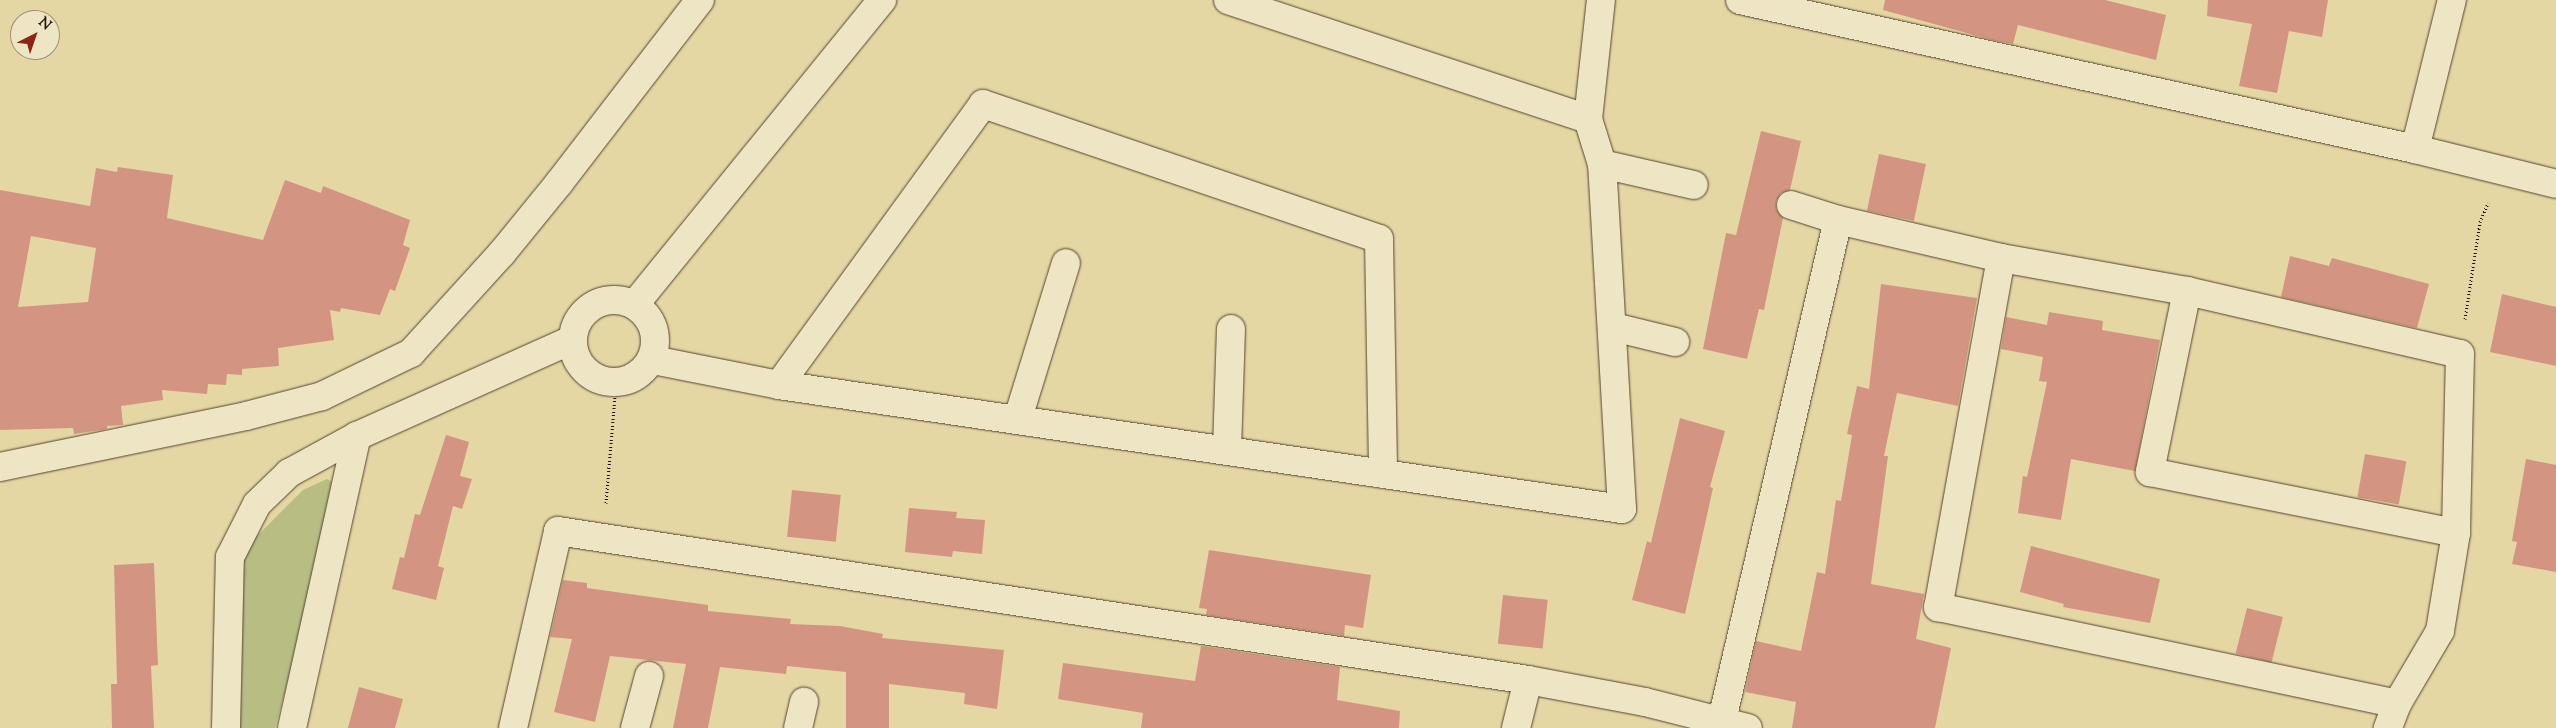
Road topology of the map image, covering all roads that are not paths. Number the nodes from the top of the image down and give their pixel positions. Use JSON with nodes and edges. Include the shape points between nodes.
{"nodes":[{"id":1,"x":700,"y":0,"type":"edge"},
{"id":2,"x":882,"y":0,"type":"edge"},
{"id":3,"x":1228,"y":0,"type":"edge"},
{"id":4,"x":1601,"y":0,"type":"edge"},
{"id":5,"x":1740,"y":0,"type":"edge"},
{"id":6,"x":2452,"y":0,"type":"edge"},
{"id":7,"x":1588,"y":118,"type":"junction"},
{"id":8,"x":2415,"y":149,"type":"junction"},
{"id":9,"x":1602,"y":164,"type":"junction"},
{"id":10,"x":2556,"y":184,"type":"edge"},
{"id":11,"x":1694,"y":185,"type":"dead end"},
{"id":12,"x":1791,"y":205,"type":"dead end"},
{"id":13,"x":1838,"y":220,"type":"junction"},
{"id":14,"x":2001,"y":258,"type":"junction"},
{"id":15,"x":1066,"y":263,"type":"dead end"},
{"id":16,"x":2187,"y":291,"type":"junction"},
{"id":17,"x":635,"y":304,"type":"junction"},
{"id":18,"x":1613,"y":327,"type":"junction"},
{"id":19,"x":1230,"y":329,"type":"dead end"},
{"id":20,"x":572,"y":340,"type":"junction"},
{"id":21,"x":1675,"y":342,"type":"dead end"},
{"id":22,"x":653,"y":360,"type":"junction"},
{"id":23,"x":779,"y":385,"type":"junction"},
{"id":24,"x":1018,"y":418,"type":"junction"},
{"id":25,"x":357,"y":436,"type":"junction"},
{"id":26,"x":1227,"y":449,"type":"junction"},
{"id":27,"x":0,"y":467,"type":"edge"},
{"id":28,"x":1383,"y":474,"type":"junction"},
{"id":29,"x":2456,"y":533,"type":"junction"},
{"id":30,"x":649,"y":676,"type":"dead end"},
{"id":31,"x":1528,"y":680,"type":"junction"},
{"id":32,"x":804,"y":702,"type":"dead end"},
{"id":33,"x":2393,"y":716,"type":"edge"},
{"id":34,"x":1667,"y":719,"type":"edge"},
{"id":35,"x":1722,"y":720,"type":"junction"},
{"id":36,"x":226,"y":728,"type":"edge"},
{"id":37,"x":292,"y":728,"type":"edge"},
{"id":38,"x":513,"y":728,"type":"edge"},
{"id":39,"x":636,"y":728,"type":"edge"},
{"id":40,"x":798,"y":728,"type":"edge"},
{"id":41,"x":1516,"y":728,"type":"edge"},
{"id":42,"x":1748,"y":728,"type":"edge"}],
"edges":[{"from":1,"to":27,"type":"street","via":[[502,253],[411,353],[312,399],[246,416]]},
{"from":2,"to":17,"type":"street"},
{"from":3,"to":7,"type":"street"},
{"from":4,"to":7,"type":"street"},
{"from":5,"to":8,"type":"street"},
{"from":6,"to":8,"type":"street"},
{"from":7,"to":9,"type":"street"},
{"from":8,"to":10,"type":"street"},
{"from":9,"to":11,"type":"street"},
{"from":9,"to":18,"type":"street"},
{"from":12,"to":13,"type":"street"},
{"from":13,"to":14,"type":"street"},
{"from":13,"to":35,"type":"street"},
{"from":14,"to":16,"type":"street"},
{"from":14,"to":33,"type":"street","via":[[1938,607]]},
{"from":15,"to":24,"type":"street"},
{"from":16,"to":29,"type":"street","via":[[2460,354]]},
{"from":16,"to":29,"type":"street","via":[[2150,472]]},
{"from":17,"to":20,"type":"street","via":[[614,299],[593,305],[578,320]]},
{"from":17,"to":22,"type":"street","via":[[650,319],[656,339]]},
{"from":18,"to":21,"type":"street"},
{"from":18,"to":28,"type":"street","via":[[1622,509]]},
{"from":19,"to":26,"type":"street"},
{"from":20,"to":22,"type":"street","via":[[578,362],[594,379],[616,384],[638,377]]},
{"from":20,"to":25,"type":"street"},
{"from":22,"to":23,"type":"street"},
{"from":23,"to":24,"type":"street"},
{"from":23,"to":28,"type":"street","via":[[983,104],[1379,239]]},
{"from":24,"to":26,"type":"street"},
{"from":25,"to":36,"type":"street","via":[[289,472],[257,504],[230,558]]},
{"from":25,"to":37,"type":"street"},
{"from":26,"to":28,"type":"street"},
{"from":29,"to":33,"type":"street","via":[[2440,632]]},
{"from":30,"to":39,"type":"street"},
{"from":31,"to":34,"type":"street","via":[[1645,702]]},
{"from":31,"to":38,"type":"street","via":[[558,532]]},
{"from":31,"to":41,"type":"street"},
{"from":32,"to":40,"type":"street"},
{"from":34,"to":35,"type":"street"},
{"from":35,"to":42,"type":"street"}]}
